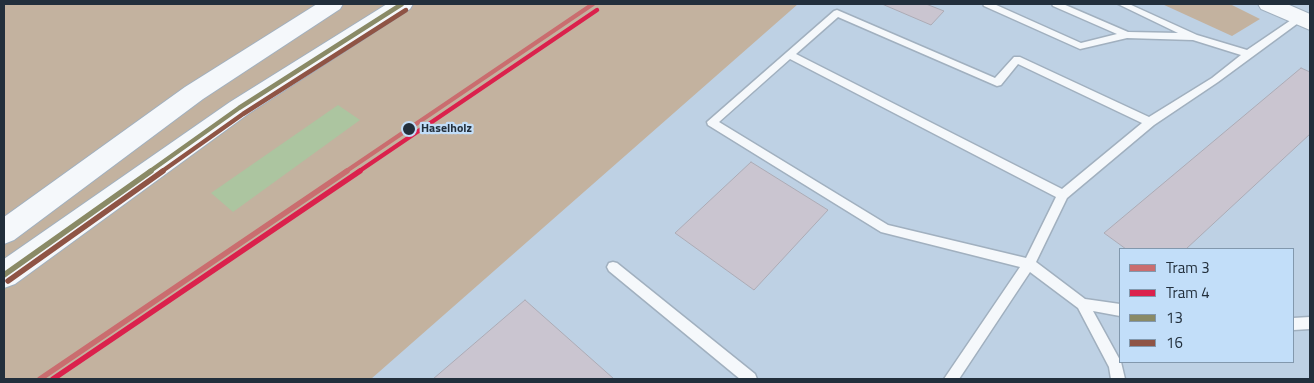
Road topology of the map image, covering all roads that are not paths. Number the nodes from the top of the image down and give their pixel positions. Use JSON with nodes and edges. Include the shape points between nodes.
{"nodes":[{"id":1,"x":332,"y":4,"type":"edge"},
{"id":2,"x":402,"y":4,"type":"edge"},
{"id":3,"x":987,"y":4,"type":"edge"},
{"id":4,"x":1056,"y":4,"type":"edge"},
{"id":5,"x":1122,"y":4,"type":"edge"},
{"id":6,"x":1269,"y":4,"type":"edge"},
{"id":7,"x":1305,"y":21,"type":"edge"},
{"id":8,"x":1127,"y":35,"type":"junction"},
{"id":9,"x":1194,"y":37,"type":"junction"},
{"id":10,"x":1248,"y":54,"type":"junction"},
{"id":11,"x":789,"y":55,"type":"junction"},
{"id":12,"x":1150,"y":122,"type":"junction"},
{"id":13,"x":1063,"y":195,"type":"junction"},
{"id":14,"x":4,"y":232,"type":"edge"},
{"id":15,"x":1029,"y":264,"type":"junction"},
{"id":16,"x":613,"y":266,"type":"dead end"},
{"id":17,"x":4,"y":275,"type":"edge"},
{"id":18,"x":1082,"y":304,"type":"junction"},
{"id":19,"x":1119,"y":310,"type":"edge"},
{"id":20,"x":1310,"y":323,"type":"edge"},
{"id":21,"x":1294,"y":324,"type":"edge"},
{"id":22,"x":750,"y":379,"type":"edge"},
{"id":23,"x":951,"y":379,"type":"edge"},
{"id":24,"x":1118,"y":379,"type":"edge"}],
"edges":[{"from":1,"to":14,"type":"main road","via":[[194,93]]},
{"from":2,"to":17,"type":"main road","via":[[240,108]]},
{"from":3,"to":8,"type":"lane","via":[[1080,46]]},
{"from":4,"to":8,"type":"lane"},
{"from":5,"to":9,"type":"lane"},
{"from":6,"to":7,"type":"main road"},
{"from":7,"to":10,"type":"lane"},
{"from":8,"to":9,"type":"lane"},
{"from":9,"to":10,"type":"lane"},
{"from":10,"to":12,"type":"lane","via":[[1215,80]]},
{"from":11,"to":12,"type":"lane","via":[[837,13],[997,83],[1017,59]]},
{"from":11,"to":13,"type":"lane"},
{"from":11,"to":15,"type":"lane","via":[[712,122],[885,229]]},
{"from":12,"to":13,"type":"lane"},
{"from":13,"to":15,"type":"lane"},
{"from":15,"to":18,"type":"lane"},
{"from":15,"to":23,"type":"lane"},
{"from":16,"to":22,"type":"lane"},
{"from":18,"to":19,"type":"lane"},
{"from":18,"to":24,"type":"lane","via":[[1116,366]]},
{"from":20,"to":21,"type":"lane"}]}
